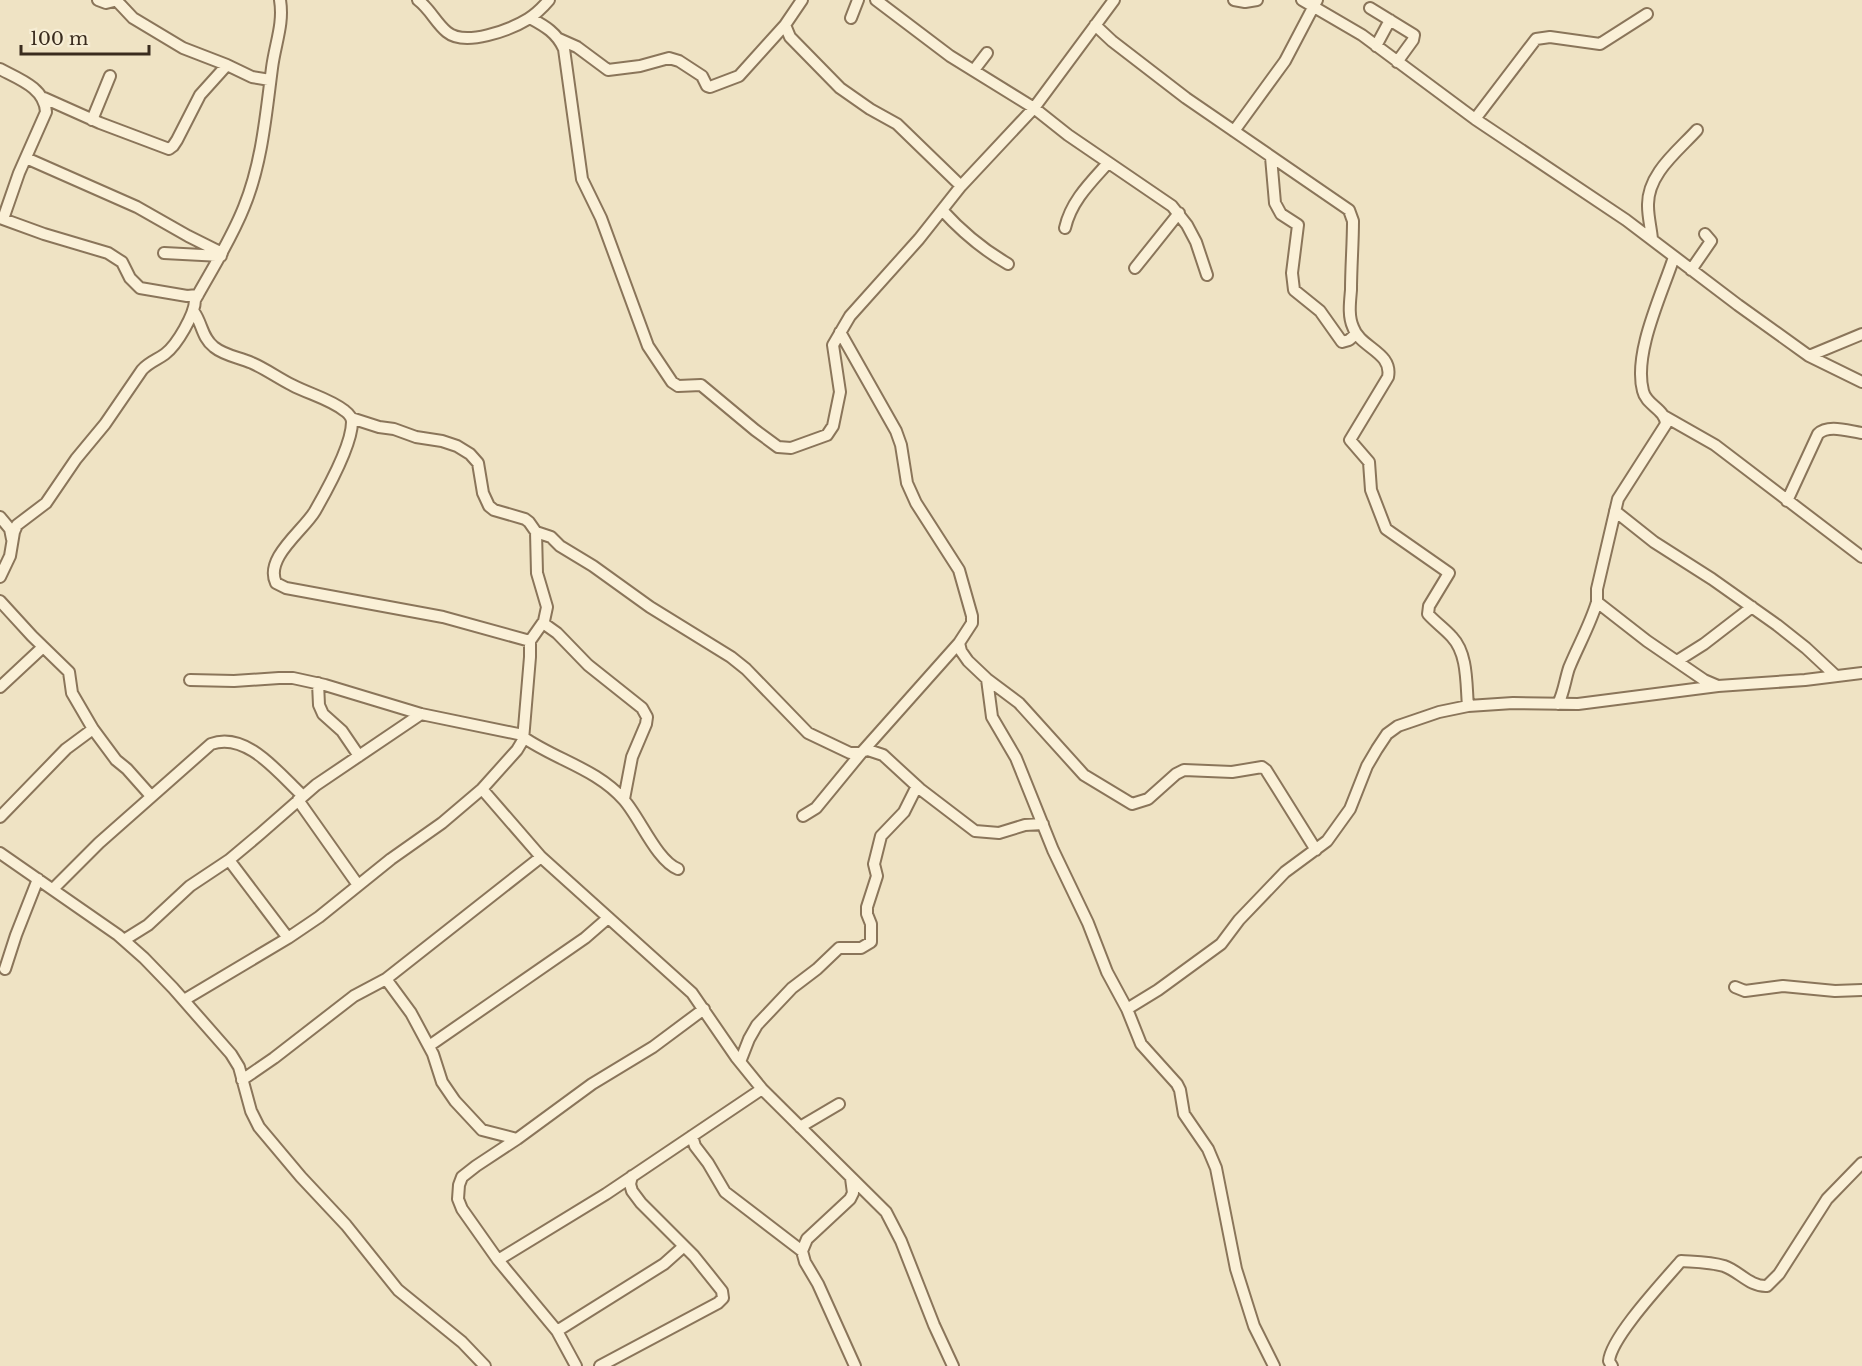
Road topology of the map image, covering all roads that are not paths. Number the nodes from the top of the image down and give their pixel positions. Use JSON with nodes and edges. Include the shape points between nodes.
{"nodes":[{"id":1,"x":98,"y":0,"type":"edge"},
{"id":2,"x":280,"y":0,"type":"edge"},
{"id":3,"x":418,"y":0,"type":"edge"},
{"id":4,"x":549,"y":0,"type":"edge"},
{"id":5,"x":802,"y":0,"type":"edge"},
{"id":6,"x":858,"y":0,"type":"edge"},
{"id":7,"x":876,"y":0,"type":"edge"},
{"id":8,"x":1114,"y":0,"type":"edge"},
{"id":9,"x":1234,"y":0,"type":"edge"},
{"id":10,"x":1257,"y":0,"type":"edge"},
{"id":11,"x":1302,"y":0,"type":"edge"},
{"id":12,"x":118,"y":1,"type":"edge"},
{"id":13,"x":1316,"y":3,"type":"edge"},
{"id":14,"x":1370,"y":8,"type":"dead end"},
{"id":15,"x":1647,"y":14,"type":"dead end"},
{"id":16,"x":530,"y":18,"type":"junction"},
{"id":17,"x":851,"y":18,"type":"dead end"},
{"id":18,"x":1390,"y":20,"type":"junction"},
{"id":19,"x":785,"y":25,"type":"junction"},
{"id":20,"x":1095,"y":25,"type":"junction"},
{"id":21,"x":559,"y":39,"type":"junction"},
{"id":22,"x":1376,"y":46,"type":"junction"},
{"id":23,"x":987,"y":53,"type":"dead end"},
{"id":24,"x":1397,"y":62,"type":"junction"},
{"id":25,"x":227,"y":65,"type":"junction"},
{"id":26,"x":0,"y":69,"type":"edge"},
{"id":27,"x":974,"y":70,"type":"junction"},
{"id":28,"x":110,"y":76,"type":"dead end"},
{"id":29,"x":270,"y":80,"type":"junction"},
{"id":30,"x":44,"y":98,"type":"junction"},
{"id":31,"x":1034,"y":108,"type":"junction"},
{"id":32,"x":1475,"y":119,"type":"junction"},
{"id":33,"x":92,"y":120,"type":"junction"},
{"id":34,"x":1697,"y":130,"type":"dead end"},
{"id":35,"x":1234,"y":131,"type":"junction"},
{"id":36,"x":1271,"y":157,"type":"junction"},
{"id":37,"x":26,"y":158,"type":"junction"},
{"id":38,"x":1108,"y":163,"type":"junction"},
{"id":39,"x":961,"y":186,"type":"junction"},
{"id":40,"x":942,"y":210,"type":"junction"},
{"id":41,"x":1179,"y":213,"type":"junction"},
{"id":42,"x":1,"y":218,"type":"edge"},
{"id":43,"x":1065,"y":228,"type":"dead end"},
{"id":44,"x":1705,"y":234,"type":"dead end"},
{"id":45,"x":1653,"y":239,"type":"junction"},
{"id":46,"x":164,"y":253,"type":"dead end"},
{"id":47,"x":222,"y":254,"type":"junction"},
{"id":48,"x":1674,"y":257,"type":"junction"},
{"id":49,"x":1008,"y":264,"type":"dead end"},
{"id":50,"x":1135,"y":268,"type":"dead end"},
{"id":51,"x":1691,"y":270,"type":"junction"},
{"id":52,"x":1207,"y":275,"type":"dead end"},
{"id":53,"x":198,"y":295,"type":"junction"},
{"id":54,"x":194,"y":312,"type":"junction"},
{"id":55,"x":840,"y":332,"type":"junction"},
{"id":56,"x":1356,"y":334,"type":"junction"},
{"id":57,"x":1862,"y":334,"type":"edge"},
{"id":58,"x":1809,"y":356,"type":"junction"},
{"id":59,"x":1862,"y":382,"type":"edge"},
{"id":60,"x":1664,"y":416,"type":"junction"},
{"id":61,"x":351,"y":418,"type":"junction"},
{"id":62,"x":1862,"y":433,"type":"edge"},
{"id":63,"x":1787,"y":501,"type":"junction"},
{"id":64,"x":1615,"y":511,"type":"junction"},
{"id":65,"x":0,"y":518,"type":"edge"},
{"id":66,"x":536,"y":532,"type":"junction"},
{"id":67,"x":12,"y":539,"type":"junction"},
{"id":68,"x":1862,"y":557,"type":"edge"},
{"id":69,"x":0,"y":577,"type":"edge"},
{"id":70,"x":0,"y":601,"type":"edge"},
{"id":71,"x":1597,"y":602,"type":"junction"},
{"id":72,"x":1752,"y":607,"type":"junction"},
{"id":73,"x":543,"y":623,"type":"junction"},
{"id":74,"x":530,"y":641,"type":"junction"},
{"id":75,"x":959,"y":643,"type":"junction"},
{"id":76,"x":44,"y":647,"type":"junction"},
{"id":77,"x":1677,"y":661,"type":"junction"},
{"id":78,"x":1862,"y":673,"type":"edge"},
{"id":79,"x":1836,"y":676,"type":"junction"},
{"id":80,"x":987,"y":679,"type":"junction"},
{"id":81,"x":190,"y":680,"type":"dead end"},
{"id":82,"x":318,"y":683,"type":"junction"},
{"id":83,"x":1718,"y":686,"type":"junction"},
{"id":84,"x":0,"y":687,"type":"edge"},
{"id":85,"x":1558,"y":704,"type":"junction"},
{"id":86,"x":1468,"y":706,"type":"junction"},
{"id":87,"x":421,"y":714,"type":"junction"},
{"id":88,"x":93,"y":729,"type":"junction"},
{"id":89,"x":523,"y":736,"type":"junction"},
{"id":90,"x":862,"y":752,"type":"junction"},
{"id":91,"x":359,"y":756,"type":"junction"},
{"id":92,"x":917,"y":786,"type":"junction"},
{"id":93,"x":482,"y":789,"type":"junction"},
{"id":94,"x":151,"y":796,"type":"junction"},
{"id":95,"x":301,"y":798,"type":"junction"},
{"id":96,"x":624,"y":800,"type":"junction"},
{"id":97,"x":803,"y":816,"type":"dead end"},
{"id":98,"x":0,"y":817,"type":"edge"},
{"id":99,"x":1043,"y":824,"type":"junction"},
{"id":100,"x":1316,"y":850,"type":"junction"},
{"id":101,"x":0,"y":854,"type":"edge"},
{"id":102,"x":541,"y":857,"type":"junction"},
{"id":103,"x":229,"y":860,"type":"junction"},
{"id":104,"x":678,"y":869,"type":"dead end"},
{"id":105,"x":38,"y":879,"type":"junction"},
{"id":106,"x":358,"y":885,"type":"junction"},
{"id":107,"x":53,"y":889,"type":"junction"},
{"id":108,"x":608,"y":918,"type":"junction"},
{"id":109,"x":288,"y":938,"type":"junction"},
{"id":110,"x":124,"y":940,"type":"junction"},
{"id":111,"x":5,"y":969,"type":"dead end"},
{"id":112,"x":386,"y":979,"type":"junction"},
{"id":113,"x":1735,"y":987,"type":"dead end"},
{"id":114,"x":1862,"y":990,"type":"edge"},
{"id":115,"x":183,"y":1000,"type":"junction"},
{"id":116,"x":704,"y":1009,"type":"junction"},
{"id":117,"x":1127,"y":1009,"type":"junction"},
{"id":118,"x":429,"y":1046,"type":"junction"},
{"id":119,"x":740,"y":1062,"type":"junction"},
{"id":120,"x":242,"y":1080,"type":"junction"},
{"id":121,"x":762,"y":1089,"type":"junction"},
{"id":122,"x":839,"y":1104,"type":"dead end"},
{"id":123,"x":800,"y":1127,"type":"junction"},
{"id":124,"x":692,"y":1136,"type":"junction"},
{"id":125,"x":517,"y":1139,"type":"junction"},
{"id":126,"x":1862,"y":1163,"type":"edge"},
{"id":127,"x":632,"y":1176,"type":"junction"},
{"id":128,"x":850,"y":1178,"type":"junction"},
{"id":129,"x":683,"y":1247,"type":"junction"},
{"id":130,"x":802,"y":1251,"type":"junction"},
{"id":131,"x":498,"y":1260,"type":"junction"},
{"id":132,"x":557,"y":1331,"type":"junction"},
{"id":133,"x":485,"y":1366,"type":"edge"},
{"id":134,"x":576,"y":1366,"type":"edge"},
{"id":135,"x":600,"y":1366,"type":"edge"},
{"id":136,"x":855,"y":1366,"type":"edge"},
{"id":137,"x":953,"y":1366,"type":"edge"},
{"id":138,"x":1274,"y":1366,"type":"edge"},
{"id":139,"x":1612,"y":1366,"type":"edge"}],
"edges":[{"from":1,"to":12,"type":"street"},
{"from":2,"to":29,"type":"street","via":[[281,24]]},
{"from":3,"to":16,"type":"street","via":[[447,33],[456,36],[484,36]]},
{"from":4,"to":16,"type":"street"},
{"from":5,"to":19,"type":"street"},
{"from":6,"to":17,"type":"street"},
{"from":7,"to":27,"type":"street","via":[[922,37]]},
{"from":8,"to":20,"type":"street"},
{"from":9,"to":10,"type":"street"},
{"from":11,"to":13,"type":"street"},
{"from":12,"to":25,"type":"street","via":[[133,18],[183,48]]},
{"from":13,"to":22,"type":"street"},
{"from":13,"to":35,"type":"street","via":[[1286,61]]},
{"from":14,"to":18,"type":"street"},
{"from":15,"to":32,"type":"street","via":[[1600,44],[1550,37],[1536,39]]},
{"from":16,"to":21,"type":"street"},
{"from":18,"to":22,"type":"street"},
{"from":18,"to":24,"type":"street","via":[[1414,36]]},
{"from":19,"to":21,"type":"street","via":[[738,76],[710,87],[702,76],[674,59],[608,70]]},
{"from":19,"to":39,"type":"street","via":[[790,37],[840,88],[897,124]]},
{"from":20,"to":31,"type":"street"},
{"from":20,"to":35,"type":"street","via":[[1145,68]]},
{"from":21,"to":55,"type":"street","via":[[564,49],[582,179],[601,218],[648,346],[672,382],[678,386],[701,384],[778,447],[798,447],[827,435],[833,426],[840,392],[833,345]]},
{"from":22,"to":24,"type":"street"},
{"from":23,"to":27,"type":"street"},
{"from":24,"to":32,"type":"street"},
{"from":25,"to":29,"type":"street","via":[[258,79]]},
{"from":25,"to":33,"type":"street","via":[[200,96],[169,149]]},
{"from":26,"to":30,"type":"street"},
{"from":27,"to":31,"type":"street"},
{"from":28,"to":33,"type":"street"},
{"from":29,"to":47,"type":"street","via":[[267,117],[254,177]]},
{"from":30,"to":33,"type":"street"},
{"from":30,"to":37,"type":"street","via":[[46,112]]},
{"from":31,"to":38,"type":"street"},
{"from":31,"to":39,"type":"street"},
{"from":32,"to":45,"type":"street"},
{"from":34,"to":45,"type":"street","via":[[1658,173],[1650,188],[1647,206]]},
{"from":35,"to":36,"type":"street"},
{"from":36,"to":56,"type":"street","via":[[1349,210],[1353,221],[1350,318]]},
{"from":36,"to":56,"type":"street","via":[[1278,210],[1298,225],[1293,290],[1320,311],[1342,342]]},
{"from":37,"to":42,"type":"street"},
{"from":37,"to":47,"type":"street","via":[[137,207]]},
{"from":38,"to":41,"type":"street"},
{"from":38,"to":43,"type":"street","via":[[1080,195]]},
{"from":39,"to":40,"type":"street"},
{"from":40,"to":49,"type":"street","via":[[978,246]]},
{"from":40,"to":55,"type":"street"},
{"from":41,"to":50,"type":"street"},
{"from":41,"to":52,"type":"street","via":[[1196,242]]},
{"from":42,"to":53,"type":"street","via":[[108,253],[122,261],[140,288]]},
{"from":44,"to":51,"type":"street","via":[[1711,241]]},
{"from":45,"to":48,"type":"street"},
{"from":46,"to":47,"type":"street"},
{"from":47,"to":53,"type":"street"},
{"from":48,"to":51,"type":"street"},
{"from":48,"to":60,"type":"street","via":[[1642,360],[1642,390]]},
{"from":51,"to":58,"type":"street"},
{"from":53,"to":54,"type":"street"},
{"from":54,"to":61,"type":"street","via":[[212,346],[342,408]]},
{"from":54,"to":67,"type":"street","via":[[169,351],[142,370],[46,503],[17,525]]},
{"from":55,"to":75,"type":"street","via":[[896,432],[907,483],[916,503],[959,570],[972,621]]},
{"from":56,"to":86,"type":"street","via":[[1387,361],[1389,369],[1350,440],[1369,462],[1371,490],[1386,529],[1449,573],[1428,606],[1428,614],[1458,645]]},
{"from":57,"to":58,"type":"street"},
{"from":58,"to":59,"type":"street"},
{"from":60,"to":63,"type":"street","via":[[1715,445]]},
{"from":60,"to":64,"type":"street","via":[[1665,427],[1624,487]]},
{"from":61,"to":66,"type":"street","via":[[451,443],[470,454],[477,463],[489,506],[525,519]]},
{"from":61,"to":74,"type":"street","via":[[334,478],[314,513],[279,557],[273,573],[276,583],[443,617]]},
{"from":62,"to":63,"type":"street","via":[[1822,430]]},
{"from":63,"to":68,"type":"street"},
{"from":64,"to":71,"type":"street"},
{"from":64,"to":72,"type":"street","via":[[1654,542]]},
{"from":65,"to":67,"type":"street","via":[[10,529]]},
{"from":66,"to":73,"type":"street","via":[[537,573],[547,607]]},
{"from":66,"to":90,"type":"street","via":[[551,537],[650,607],[731,657],[808,733],[850,753]]},
{"from":67,"to":69,"type":"street","via":[[10,556]]},
{"from":70,"to":76,"type":"street"},
{"from":71,"to":77,"type":"street"},
{"from":71,"to":85,"type":"street"},
{"from":72,"to":77,"type":"street"},
{"from":72,"to":79,"type":"street"},
{"from":73,"to":74,"type":"street"},
{"from":73,"to":96,"type":"street","via":[[646,713]]},
{"from":74,"to":89,"type":"street"},
{"from":75,"to":80,"type":"street","via":[[961,651]]},
{"from":75,"to":90,"type":"street"},
{"from":76,"to":84,"type":"street"},
{"from":76,"to":88,"type":"street","via":[[69,672],[72,693]]},
{"from":77,"to":83,"type":"street"},
{"from":78,"to":79,"type":"street"},
{"from":79,"to":83,"type":"street"},
{"from":80,"to":99,"type":"street","via":[[992,717],[1016,758]]},
{"from":80,"to":100,"type":"street","via":[[1019,703],[1084,775],[1132,804],[1148,799],[1184,770],[1219,772],[1262,767]]},
{"from":81,"to":82,"type":"street","via":[[287,678]]},
{"from":82,"to":87,"type":"street"},
{"from":82,"to":91,"type":"street","via":[[323,714],[342,730]]},
{"from":83,"to":85,"type":"street"},
{"from":85,"to":86,"type":"street"},
{"from":86,"to":100,"type":"street","via":[[1398,726],[1387,734],[1367,766],[1350,809]]},
{"from":87,"to":89,"type":"street"},
{"from":87,"to":91,"type":"street"},
{"from":88,"to":94,"type":"street"},
{"from":88,"to":98,"type":"street","via":[[66,749]]},
{"from":89,"to":93,"type":"street","via":[[518,750]]},
{"from":89,"to":96,"type":"street","via":[[538,748],[597,777]]},
{"from":90,"to":92,"type":"street","via":[[873,750],[883,754]]},
{"from":90,"to":97,"type":"street","via":[[816,808]]},
{"from":91,"to":95,"type":"street"},
{"from":92,"to":99,"type":"street","via":[[975,831],[999,832]]},
{"from":92,"to":119,"type":"street","via":[[904,812],[881,836],[874,864],[877,876],[867,907],[871,942],[865,947],[839,948],[792,988],[757,1025]]},
{"from":93,"to":102,"type":"street"},
{"from":93,"to":106,"type":"street"},
{"from":94,"to":95,"type":"street","via":[[211,744],[224,741],[238,743],[260,756]]},
{"from":94,"to":107,"type":"street"},
{"from":95,"to":103,"type":"street"},
{"from":95,"to":106,"type":"street"},
{"from":96,"to":104,"type":"street","via":[[654,847]]},
{"from":99,"to":117,"type":"street"},
{"from":100,"to":117,"type":"street","via":[[1285,873],[1221,944]]},
{"from":101,"to":105,"type":"street"},
{"from":102,"to":108,"type":"street"},
{"from":102,"to":112,"type":"street"},
{"from":103,"to":109,"type":"street"},
{"from":103,"to":110,"type":"street"},
{"from":105,"to":107,"type":"street"},
{"from":105,"to":111,"type":"street"},
{"from":106,"to":109,"type":"street"},
{"from":107,"to":110,"type":"street"},
{"from":108,"to":116,"type":"street","via":[[692,993]]},
{"from":108,"to":118,"type":"street"},
{"from":109,"to":115,"type":"street"},
{"from":110,"to":115,"type":"street"},
{"from":112,"to":118,"type":"street"},
{"from":112,"to":120,"type":"street","via":[[354,996]]},
{"from":113,"to":114,"type":"street","via":[[1745,991],[1782,986]]},
{"from":115,"to":120,"type":"street","via":[[231,1054]]},
{"from":116,"to":119,"type":"street"},
{"from":116,"to":125,"type":"street"},
{"from":117,"to":138,"type":"street","via":[[1140,1044],[1177,1084],[1184,1114],[1212,1158],[1242,1288],[1254,1326]]},
{"from":118,"to":125,"type":"street","via":[[442,1082],[482,1130]]},
{"from":119,"to":121,"type":"street"},
{"from":120,"to":133,"type":"street","via":[[259,1127],[301,1177],[398,1290]]},
{"from":121,"to":123,"type":"street"},
{"from":121,"to":124,"type":"street"},
{"from":122,"to":123,"type":"street"},
{"from":123,"to":128,"type":"street"},
{"from":124,"to":127,"type":"street"},
{"from":124,"to":130,"type":"street","via":[[694,1146],[725,1192]]},
{"from":125,"to":131,"type":"street","via":[[462,1177],[459,1185],[462,1209]]},
{"from":126,"to":139,"type":"street","via":[[1827,1199],[1779,1274],[1767,1286],[1754,1284],[1725,1266],[1681,1261],[1610,1352]]},
{"from":127,"to":129,"type":"street","via":[[632,1191]]},
{"from":127,"to":131,"type":"street"},
{"from":128,"to":130,"type":"street","via":[[850,1199],[807,1239]]},
{"from":128,"to":137,"type":"street","via":[[890,1217]]},
{"from":129,"to":132,"type":"street","via":[[664,1264]]},
{"from":129,"to":135,"type":"street","via":[[722,1291],[721,1301]]},
{"from":130,"to":136,"type":"street"},
{"from":131,"to":132,"type":"street"},
{"from":132,"to":134,"type":"street"}]}
